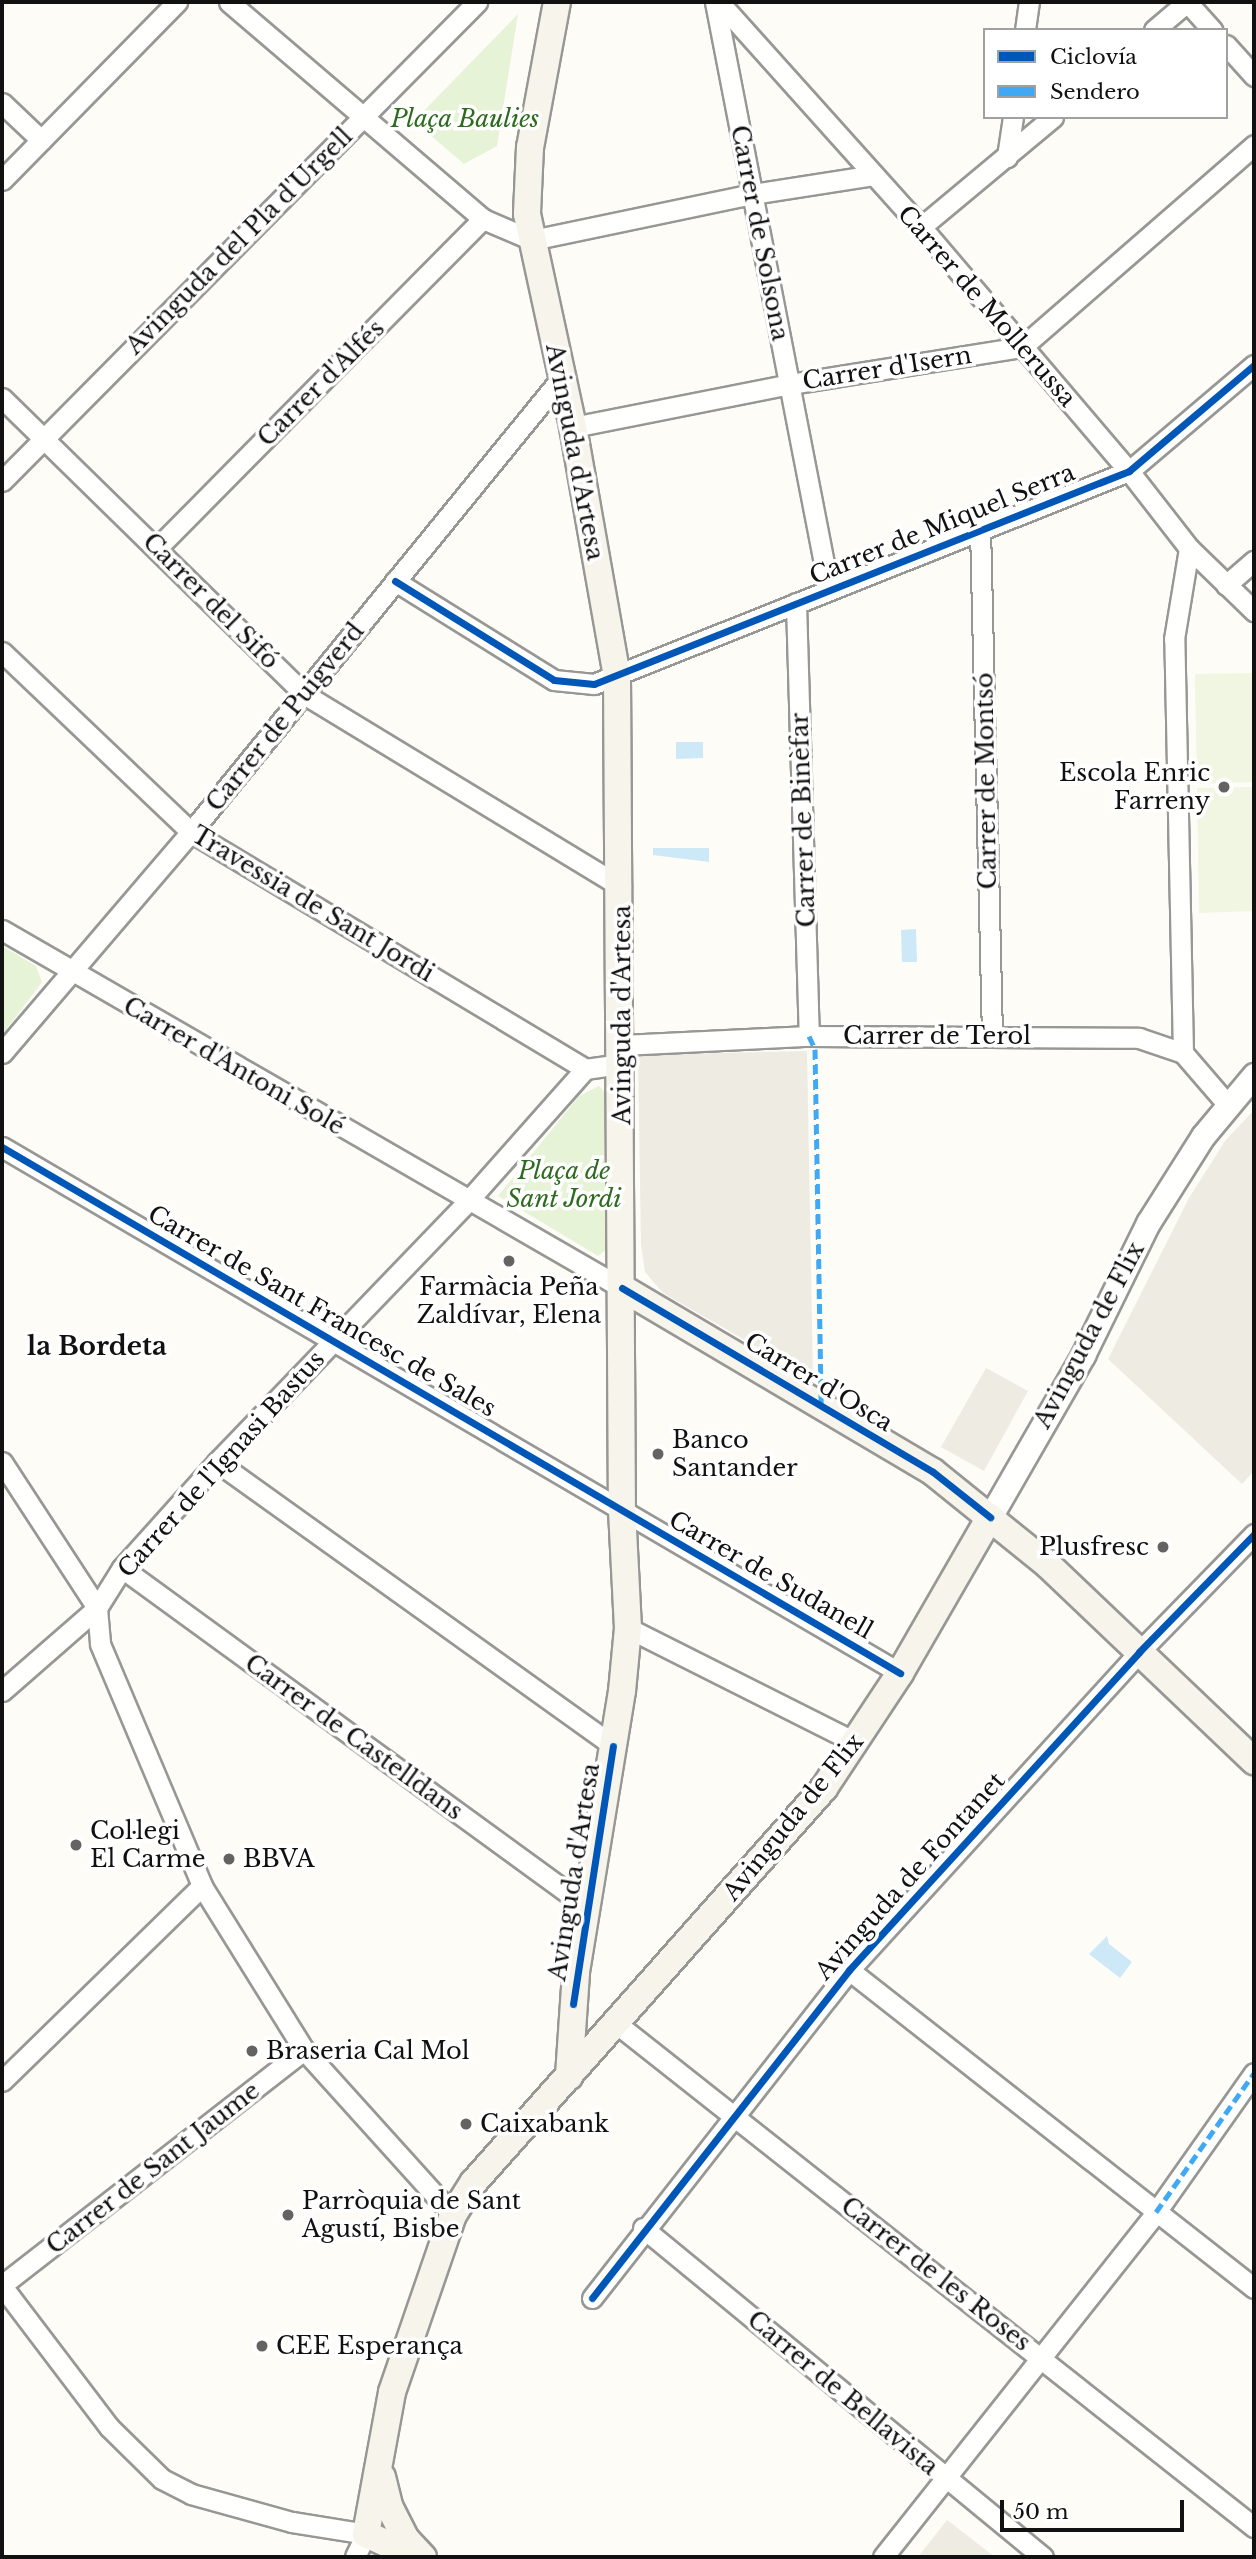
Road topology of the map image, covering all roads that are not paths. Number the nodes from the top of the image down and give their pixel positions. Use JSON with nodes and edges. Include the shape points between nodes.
{"nodes":[{"id":1,"x":177,"y":2,"type":"edge"},
{"id":2,"x":229,"y":2,"type":"edge"},
{"id":3,"x":477,"y":2,"type":"edge"},
{"id":4,"x":557,"y":2,"type":"edge"},
{"id":5,"x":717,"y":2,"type":"edge"},
{"id":6,"x":1029,"y":2,"type":"edge"},
{"id":7,"x":1187,"y":2,"type":"edge"},
{"id":8,"x":1025,"y":28,"type":"edge"},
{"id":9,"x":1156,"y":28,"type":"edge"},
{"id":10,"x":1210,"y":28,"type":"edge"},
{"id":11,"x":1228,"y":47,"type":"edge"},
{"id":12,"x":1254,"y":76,"type":"edge"},
{"id":13,"x":2,"y":103,"type":"edge"},
{"id":14,"x":362,"y":117,"type":"junction"},
{"id":15,"x":1013,"y":119,"type":"edge"},
{"id":16,"x":1051,"y":119,"type":"edge"},
{"id":17,"x":41,"y":140,"type":"junction"},
{"id":18,"x":1254,"y":145,"type":"edge"},
{"id":19,"x":1007,"y":158,"type":"junction"},
{"id":20,"x":874,"y":175,"type":"junction"},
{"id":21,"x":2,"y":180,"type":"edge"},
{"id":22,"x":752,"y":194,"type":"junction"},
{"id":23,"x":483,"y":219,"type":"junction"},
{"id":24,"x":921,"y":227,"type":"junction"},
{"id":25,"x":532,"y":240,"type":"junction"},
{"id":26,"x":1022,"y":347,"type":"junction"},
{"id":27,"x":1254,"y":365,"type":"edge"},
{"id":28,"x":562,"y":376,"type":"junction"},
{"id":29,"x":790,"y":384,"type":"junction"},
{"id":30,"x":2,"y":398,"type":"edge"},
{"id":31,"x":573,"y":427,"type":"junction"},
{"id":32,"x":43,"y":439,"type":"junction"},
{"id":33,"x":1129,"y":471,"type":"junction"},
{"id":34,"x":2,"y":481,"type":"edge"},
{"id":35,"x":980,"y":527,"type":"junction"},
{"id":36,"x":159,"y":547,"type":"junction"},
{"id":37,"x":1189,"y":548,"type":"junction"},
{"id":38,"x":1254,"y":561,"type":"edge"},
{"id":39,"x":395,"y":581,"type":"junction"},
{"id":40,"x":1226,"y":584,"type":"junction"},
{"id":41,"x":829,"y":589,"type":"junction"},
{"id":42,"x":796,"y":603,"type":"junction"},
{"id":43,"x":1254,"y":611,"type":"edge"},
{"id":44,"x":2,"y":652,"type":"edge"},
{"id":45,"x":617,"y":676,"type":"junction"},
{"id":46,"x":304,"y":694,"type":"junction"},
{"id":47,"x":191,"y":832,"type":"junction"},
{"id":48,"x":621,"y":887,"type":"junction"},
{"id":49,"x":2,"y":930,"type":"edge"},
{"id":50,"x":72,"y":972,"type":"junction"},
{"id":51,"x":809,"y":1036,"type":"junction"},
{"id":52,"x":992,"y":1036,"type":"junction"},
{"id":53,"x":2,"y":1053,"type":"edge"},
{"id":54,"x":1183,"y":1053,"type":"junction"},
{"id":55,"x":622,"y":1055,"type":"junction"},
{"id":56,"x":585,"y":1069,"type":"junction"},
{"id":57,"x":1254,"y":1075,"type":"edge"},
{"id":58,"x":1227,"y":1104,"type":"junction"},
{"id":59,"x":2,"y":1147,"type":"edge"},
{"id":60,"x":467,"y":1202,"type":"junction"},
{"id":61,"x":622,"y":1288,"type":"junction"},
{"id":62,"x":335,"y":1340,"type":"junction"},
{"id":63,"x":2,"y":1462,"type":"edge"},
{"id":64,"x":217,"y":1462,"type":"junction"},
{"id":65,"x":622,"y":1510,"type":"junction"},
{"id":66,"x":990,"y":1517,"type":"junction"},
{"id":67,"x":1254,"y":1534,"type":"edge"},
{"id":68,"x":122,"y":1568,"type":"junction"},
{"id":69,"x":97,"y":1608,"type":"junction"},
{"id":70,"x":628,"y":1628,"type":"junction"},
{"id":71,"x":1139,"y":1652,"type":"junction"},
{"id":72,"x":900,"y":1673,"type":"junction"},
{"id":73,"x":2,"y":1691,"type":"edge"},
{"id":74,"x":856,"y":1744,"type":"junction"},
{"id":75,"x":613,"y":1746,"type":"junction"},
{"id":76,"x":1254,"y":1761,"type":"edge"},
{"id":77,"x":202,"y":1886,"type":"junction"},
{"id":78,"x":586,"y":1906,"type":"junction"},
{"id":79,"x":849,"y":1970,"type":"junction"},
{"id":80,"x":617,"y":2024,"type":"junction"},
{"id":81,"x":304,"y":2050,"type":"junction"},
{"id":82,"x":1254,"y":2073,"type":"edge"},
{"id":83,"x":569,"y":2077,"type":"junction"},
{"id":84,"x":2,"y":2081,"type":"edge"},
{"id":85,"x":733,"y":2117,"type":"junction"},
{"id":86,"x":1156,"y":2212,"type":"junction"},
{"id":87,"x":453,"y":2215,"type":"junction"},
{"id":88,"x":643,"y":2228,"type":"junction"},
{"id":89,"x":2,"y":2286,"type":"edge"},
{"id":90,"x":1254,"y":2288,"type":"edge"},
{"id":91,"x":592,"y":2298,"type":"dead end"},
{"id":92,"x":1041,"y":2356,"type":"junction"},
{"id":93,"x":381,"y":2472,"type":"junction"},
{"id":94,"x":946,"y":2479,"type":"junction"},
{"id":95,"x":1254,"y":2527,"type":"edge"},
{"id":96,"x":361,"y":2546,"type":"edge"},
{"id":97,"x":416,"y":2557,"type":"edge"},
{"id":98,"x":423,"y":2557,"type":"edge"},
{"id":99,"x":883,"y":2557,"type":"edge"},
{"id":100,"x":1043,"y":2557,"type":"edge"}],
"edges":[{"from":1,"to":17,"type":"street"},
{"from":2,"to":14,"type":"street"},
{"from":3,"to":14,"type":"street","name":"Avinguda del Pla d'Urgell"},
{"from":4,"to":25,"type":"main road","name":"Avinguda d'Artesa","via":[[530,147],[526,186]]},
{"from":5,"to":20,"type":"street","name":"Carrer de Mollerussa"},
{"from":5,"to":22,"type":"street","name":"Carrer de Solsona"},
{"from":6,"to":8,"type":"street"},
{"from":7,"to":9,"type":"street"},
{"from":7,"to":10,"type":"street"},
{"from":11,"to":12,"type":"street"},
{"from":13,"to":17,"type":"street"},
{"from":14,"to":23,"type":"street"},
{"from":14,"to":32,"type":"street","name":"Avinguda del Pla d'Urgell"},
{"from":15,"to":19,"type":"street"},
{"from":16,"to":19,"type":"street"},
{"from":17,"to":21,"type":"street"},
{"from":18,"to":26,"type":"street"},
{"from":19,"to":24,"type":"street"},
{"from":20,"to":22,"type":"street"},
{"from":20,"to":24,"type":"street","name":"Carrer de Mollerussa"},
{"from":22,"to":25,"type":"street"},
{"from":22,"to":29,"type":"street","name":"Carrer de Solsona"},
{"from":23,"to":25,"type":"street"},
{"from":23,"to":36,"type":"street","name":"Carrer d'Alfés"},
{"from":24,"to":26,"type":"street","name":"Carrer de Mollerussa"},
{"from":25,"to":28,"type":"main road","name":"Avinguda d'Artesa"},
{"from":26,"to":29,"type":"street","name":"Carrer d'Isern"},
{"from":26,"to":33,"type":"street","name":"Carrer de Mollerussa"},
{"from":27,"to":33,"type":"street","name":"Carrer de Miquel Serra"},
{"from":28,"to":31,"type":"main road","name":"Avinguda d'Artesa"},
{"from":28,"to":39,"type":"street","name":"Carrer de Puigverd"},
{"from":29,"to":31,"type":"street","name":"Carrer d'Isern"},
{"from":29,"to":41,"type":"street","name":"Carrer de Solsona"},
{"from":30,"to":32,"type":"street","name":"Carrer del Sifó"},
{"from":31,"to":45,"type":"main road","name":"Avinguda d'Artesa"},
{"from":32,"to":34,"type":"street","name":"Avinguda del Pla d'Urgell"},
{"from":32,"to":36,"type":"street","name":"Carrer del Sifó"},
{"from":33,"to":35,"type":"street","name":"Carrer de Miquel Serra"},
{"from":33,"to":37,"type":"street","name":"Carrer de Mollerussa"},
{"from":35,"to":41,"type":"street","name":"Carrer de Miquel Serra"},
{"from":35,"to":52,"type":"street","name":"Carrer de Montsó"},
{"from":36,"to":46,"type":"street","name":"Carrer del Sifó"},
{"from":37,"to":40,"type":"street","name":"Carrer de Mollerussa"},
{"from":37,"to":54,"type":"street","via":[[1174,639]]},
{"from":38,"to":40,"type":"street"},
{"from":39,"to":45,"type":"street","name":"Carrer de Miquel Serra","via":[[554,680],[594,684]]},
{"from":39,"to":46,"type":"street","name":"Carrer de Puigverd"},
{"from":40,"to":43,"type":"street","name":"Carrer de Mollerussa"},
{"from":41,"to":42,"type":"street","name":"Carrer de Miquel Serra"},
{"from":42,"to":45,"type":"street","name":"Carrer de Miquel Serra"},
{"from":42,"to":51,"type":"street","name":"Carrer de Binèfar"},
{"from":44,"to":47,"type":"street","name":"Travessia de Sant Jordi"},
{"from":45,"to":48,"type":"main road","name":"Avinguda d'Artesa"},
{"from":46,"to":47,"type":"street","name":"Carrer de Puigverd"},
{"from":46,"to":48,"type":"street","name":"Carrer del Sifó"},
{"from":47,"to":50,"type":"street","name":"Carrer de Puigverd"},
{"from":47,"to":56,"type":"street","name":"Travessia de Sant Jordi"},
{"from":48,"to":55,"type":"main road","name":"Avinguda d'Artesa"},
{"from":49,"to":50,"type":"street","name":"Carrer d'Antoni Solé"},
{"from":50,"to":53,"type":"street","name":"Carrer de Puigverd"},
{"from":50,"to":60,"type":"street","name":"Carrer d'Antoni Solé"},
{"from":51,"to":52,"type":"street","name":"Carrer de Terol"},
{"from":51,"to":55,"type":"street","name":"Carrer de Terol"},
{"from":52,"to":54,"type":"street","name":"Carrer de Terol","via":[[1139,1038]]},
{"from":54,"to":58,"type":"street"},
{"from":55,"to":56,"type":"street"},
{"from":55,"to":61,"type":"main road","name":"Avinguda d'Artesa"},
{"from":56,"to":60,"type":"street"},
{"from":57,"to":58,"type":"street","name":"Avinguda de Flix"},
{"from":58,"to":66,"type":"street","name":"Avinguda de Flix","via":[[1148,1223],[1083,1354]]},
{"from":59,"to":62,"type":"street","name":"Carrer de Sant Francesc de Sales"},
{"from":60,"to":61,"type":"street"},
{"from":60,"to":62,"type":"street","name":"Carrer de l'Ignasi Bastus"},
{"from":61,"to":65,"type":"main road","name":"Avinguda d'Artesa"},
{"from":61,"to":66,"type":"main road","name":"Carrer d'Osca","via":[[933,1472]]},
{"from":62,"to":64,"type":"street","name":"Carrer de l'Ignasi Bastus"},
{"from":62,"to":65,"type":"street","name":"Carrer de Sant Francesc de Sales"},
{"from":63,"to":69,"type":"street"},
{"from":64,"to":68,"type":"street","name":"Carrer de l'Ignasi Bastus"},
{"from":64,"to":75,"type":"street"},
{"from":65,"to":70,"type":"main road","name":"Avinguda d'Artesa"},
{"from":65,"to":72,"type":"street","name":"Carrer de Sudanell"},
{"from":66,"to":71,"type":"main road","name":"Carrer d'Osca"},
{"from":66,"to":72,"type":"main road","name":"Avinguda de Flix"},
{"from":67,"to":71,"type":"street","name":"Avinguda de Fontanet"},
{"from":68,"to":69,"type":"street","name":"Carrer de l'Ignasi Bastus"},
{"from":68,"to":78,"type":"street","name":"Carrer de Castelldans"},
{"from":69,"to":73,"type":"street","name":"Carrer de l'Ignasi Bastus"},
{"from":69,"to":77,"type":"street","via":[[100,1644]]},
{"from":70,"to":74,"type":"street"},
{"from":70,"to":75,"type":"main road","name":"Avinguda d'Artesa"},
{"from":71,"to":76,"type":"main road","name":"Carrer d'Osca"},
{"from":71,"to":79,"type":"street","name":"Avinguda de Fontanet"},
{"from":72,"to":74,"type":"main road","name":"Avinguda de Flix"},
{"from":74,"to":80,"type":"main road","name":"Avinguda de Flix","via":[[824,1788]]},
{"from":75,"to":78,"type":"main road","name":"Avinguda d'Artesa"},
{"from":77,"to":81,"type":"street"},
{"from":77,"to":84,"type":"street"},
{"from":78,"to":83,"type":"main road","name":"Avinguda d'Artesa"},
{"from":79,"to":85,"type":"street","name":"Avinguda de Fontanet"},
{"from":79,"to":86,"type":"street"},
{"from":80,"to":83,"type":"main road","name":"Avinguda de Flix"},
{"from":80,"to":85,"type":"street","name":"Carrer de les Roses"},
{"from":81,"to":87,"type":"street"},
{"from":81,"to":89,"type":"street","name":"Carrer de Sant Jaume"},
{"from":82,"to":86,"type":"street"},
{"from":83,"to":87,"type":"main road","name":"Avinguda de Flix","via":[[474,2182]]},
{"from":85,"to":88,"type":"street","name":"Avinguda de Fontanet"},
{"from":85,"to":92,"type":"street","name":"Carrer de les Roses"},
{"from":86,"to":90,"type":"street"},
{"from":86,"to":92,"type":"street"},
{"from":87,"to":93,"type":"main road","name":"Avinguda de Flix","via":[[392,2392]]},
{"from":88,"to":91,"type":"street","name":"Avinguda de Fontanet"},
{"from":88,"to":94,"type":"street","name":"Carrer de Bellavista"},
{"from":89,"to":96,"type":"street","via":[[109,2427],[162,2479],[191,2494]]},
{"from":92,"to":94,"type":"street"},
{"from":92,"to":95,"type":"street","name":"Carrer de les Roses"},
{"from":93,"to":96,"type":"main road","name":"Avinguda de Flix"},
{"from":93,"to":98,"type":"main road","via":[[390,2508],[406,2539]]},
{"from":94,"to":99,"type":"street"},
{"from":94,"to":100,"type":"street","name":"Carrer de Bellavista"},
{"from":96,"to":97,"type":"main road"}]}
